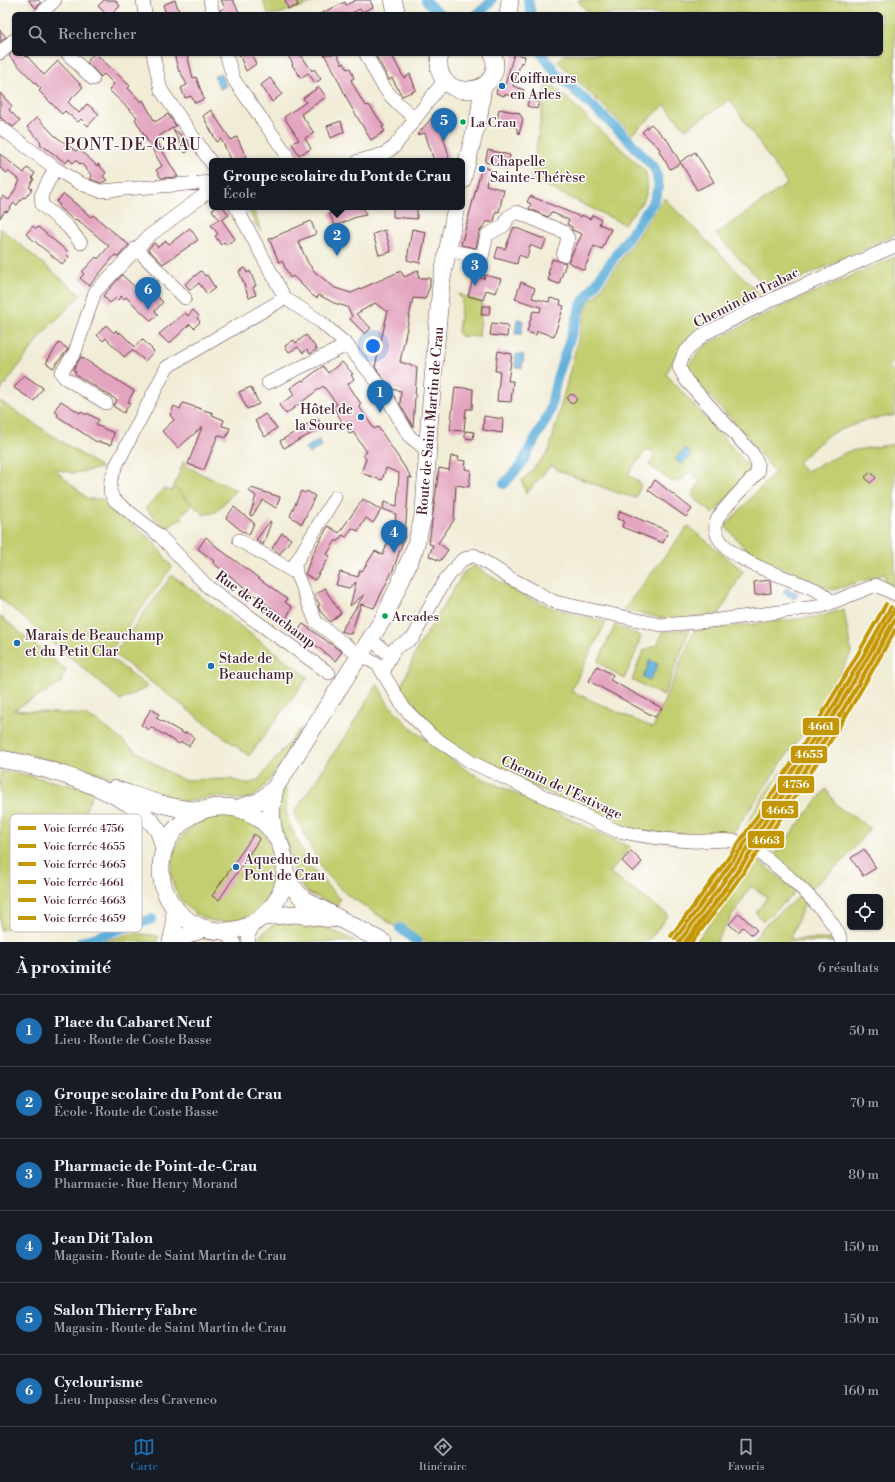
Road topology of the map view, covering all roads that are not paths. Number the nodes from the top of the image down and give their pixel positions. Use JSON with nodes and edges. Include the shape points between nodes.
{"nodes":[{"id":1,"x":55,"y":0,"type":"edge"},
{"id":2,"x":143,"y":0,"type":"edge"},
{"id":3,"x":210,"y":0,"type":"edge"},
{"id":4,"x":44,"y":12,"type":"edge"},
{"id":5,"x":145,"y":12,"type":"edge"},
{"id":6,"x":213,"y":12,"type":"edge"},
{"id":7,"x":12,"y":42,"type":"edge"},
{"id":8,"x":0,"y":53,"type":"edge"},
{"id":9,"x":70,"y":56,"type":"edge"},
{"id":10,"x":153,"y":56,"type":"edge"},
{"id":11,"x":227,"y":56,"type":"edge"},
{"id":12,"x":367,"y":56,"type":"edge"},
{"id":13,"x":494,"y":56,"type":"edge"},
{"id":14,"x":437,"y":57,"type":"edge"},
{"id":15,"x":93,"y":79,"type":"dead end"},
{"id":16,"x":483,"y":86,"type":"junction"},
{"id":17,"x":454,"y":87,"type":"junction"},
{"id":18,"x":416,"y":118,"type":"junction"},
{"id":19,"x":0,"y":127,"type":"edge"},
{"id":20,"x":474,"y":137,"type":"junction"},
{"id":21,"x":287,"y":158,"type":"edge"},
{"id":22,"x":369,"y":158,"type":"edge"},
{"id":23,"x":209,"y":160,"type":"edge"},
{"id":24,"x":55,"y":168,"type":"junction"},
{"id":25,"x":465,"y":170,"type":"edge"},
{"id":26,"x":209,"y":182,"type":"edge"},
{"id":27,"x":209,"y":191,"type":"edge"},
{"id":28,"x":238,"y":210,"type":"edge"},
{"id":29,"x":455,"y":210,"type":"edge"},
{"id":30,"x":81,"y":243,"type":"dead end"},
{"id":31,"x":895,"y":246,"type":"edge"},
{"id":32,"x":136,"y":248,"type":"junction"},
{"id":33,"x":446,"y":250,"type":"junction"},
{"id":34,"x":563,"y":255,"type":"dead end"},
{"id":35,"x":185,"y":298,"type":"dead end"},
{"id":36,"x":285,"y":298,"type":"junction"},
{"id":37,"x":347,"y":345,"type":"junction"},
{"id":38,"x":268,"y":383,"type":"dead end"},
{"id":39,"x":106,"y":403,"type":"dead end"},
{"id":40,"x":428,"y":451,"type":"junction"},
{"id":41,"x":334,"y":497,"type":"dead end"},
{"id":42,"x":239,"y":540,"type":"dead end"},
{"id":43,"x":296,"y":573,"type":"junction"},
{"id":44,"x":889,"y":591,"type":"edge"},
{"id":45,"x":831,"y":601,"type":"junction"},
{"id":46,"x":370,"y":639,"type":"junction"},
{"id":47,"x":390,"y":655,"type":"junction"},
{"id":48,"x":364,"y":657,"type":"junction"},
{"id":49,"x":329,"y":673,"type":"dead end"},
{"id":50,"x":384,"y":673,"type":"junction"},
{"id":51,"x":0,"y":759,"type":"edge"},
{"id":52,"x":82,"y":781,"type":"junction"},
{"id":53,"x":275,"y":788,"type":"junction"},
{"id":54,"x":238,"y":808,"type":"junction"},
{"id":55,"x":201,"y":810,"type":"junction"},
{"id":56,"x":141,"y":814,"type":"edge"},
{"id":57,"x":142,"y":815,"type":"edge"},
{"id":58,"x":274,"y":833,"type":"junction"},
{"id":59,"x":164,"y":849,"type":"junction"},
{"id":60,"x":286,"y":873,"type":"junction"},
{"id":61,"x":174,"y":906,"type":"junction"},
{"id":62,"x":258,"y":920,"type":"junction"},
{"id":63,"x":341,"y":920,"type":"junction"},
{"id":64,"x":205,"y":928,"type":"junction"},
{"id":65,"x":228,"y":937,"type":"edge"},
{"id":66,"x":171,"y":942,"type":"edge"},
{"id":67,"x":179,"y":942,"type":"edge"},
{"id":68,"x":249,"y":942,"type":"edge"},
{"id":69,"x":383,"y":942,"type":"edge"},
{"id":70,"x":841,"y":942,"type":"edge"}],
"edges":[{"from":1,"to":4,"type":"street"},
{"from":2,"to":5,"type":"street"},
{"from":3,"to":6,"type":"street"},
{"from":7,"to":8,"type":"street"},
{"from":9,"to":15,"type":"street"},
{"from":10,"to":23,"type":"street","via":[[161,90]]},
{"from":11,"to":21,"type":"street","via":[[234,80]]},
{"from":12,"to":18,"type":"street","via":[[382,86],[394,101]]},
{"from":13,"to":16,"type":"main road","via":[[492,74]]},
{"from":14,"to":17,"type":"main road","via":[[442,77]]},
{"from":16,"to":17,"type":"main road","via":[[468,91]]},
{"from":16,"to":20,"type":"main road"},
{"from":17,"to":18,"type":"street","via":[[442,84]]},
{"from":17,"to":20,"type":"main road","via":[[473,117]]},
{"from":18,"to":22,"type":"street","via":[[394,147],[384,154]]},
{"from":19,"to":24,"type":"street"},
{"from":20,"to":25,"type":"main road"},
{"from":24,"to":26,"type":"street","via":[[79,183],[100,191]]},
{"from":24,"to":30,"type":"street","via":[[42,196],[42,205],[68,227]]},
{"from":27,"to":32,"type":"street"},
{"from":28,"to":36,"type":"street"},
{"from":29,"to":33,"type":"main road","name":"Route de Saint Martin de Crau"},
{"from":31,"to":45,"type":"street","name":"Chemin du Trabac","via":[[773,299],[704,334],[684,353],[679,367],[686,380],[752,453],[757,462],[758,472],[717,518],[716,531],[719,540],[725,548],[747,562],[816,589]]},
{"from":32,"to":35,"type":"street"},
{"from":32,"to":39,"type":"street","via":[[95,292],[74,352],[61,373]]},
{"from":33,"to":34,"type":"street","via":[[482,257],[487,235],[505,225],[508,217],[517,212],[564,232],[568,238]]},
{"from":33,"to":40,"type":"main road","name":"Route de Saint Martin de Crau"},
{"from":36,"to":37,"type":"street","via":[[321,322]]},
{"from":36,"to":49,"type":"street","name":"Rue de Beauchamp","via":[[167,367],[116,466],[110,491],[114,500],[160,536],[208,587]]},
{"from":37,"to":38,"type":"street"},
{"from":37,"to":40,"type":"street","via":[[380,385],[409,436]]},
{"from":40,"to":46,"type":"main road","name":"Route de Saint Martin de Crau","via":[[423,517],[416,548],[390,606]]},
{"from":41,"to":43,"type":"street","via":[[295,564]]},
{"from":42,"to":43,"type":"street"},
{"from":43,"to":48,"type":"street","name":"Chemin de l'Estivage","via":[[316,622]]},
{"from":44,"to":45,"type":"street","via":[[876,585]]},
{"from":45,"to":47,"type":"street","via":[[824,606],[711,621],[651,623],[615,611],[555,602],[474,555],[462,560],[444,581],[413,638],[394,648]]},
{"from":46,"to":47,"type":"street"},
{"from":46,"to":48,"type":"main road","name":"Route de Saint Martin de Crau"},
{"from":47,"to":50,"type":"street"},
{"from":48,"to":50,"type":"street","name":"Chemin de l'Estivage","via":[[378,665]]},
{"from":48,"to":53,"type":"main road","name":"Route de Saint Martin de Crau"},
{"from":50,"to":70,"type":"street","name":"Chemin de l'Estivage","via":[[404,708],[432,736],[471,762],[540,796],[617,831],[638,836],[690,841],[736,841],[744,844],[812,897],[833,922]]},
{"from":51,"to":52,"type":"main road","via":[[52,770]]},
{"from":52,"to":55,"type":"main road","via":[[108,786],[168,807]]},
{"from":52,"to":56,"type":"main road","via":[[124,802]]},
{"from":53,"to":54,"type":"main road","name":"Route de Saint Martin de Crau","via":[[260,801]]},
{"from":53,"to":58,"type":"main road","name":"Route de Saint Martin de Crau","via":[[271,813]]},
{"from":54,"to":55,"type":"main road","via":[[226,806]]},
{"from":54,"to":58,"type":"main road","via":[[259,817]]},
{"from":55,"to":59,"type":"main road","via":[[178,825]]},
{"from":57,"to":59,"type":"main road","via":[[157,829]]},
{"from":58,"to":60,"type":"main road","via":[[282,848]]},
{"from":59,"to":61,"type":"main road","via":[[161,863],[162,878]]},
{"from":60,"to":62,"type":"main road","via":[[276,902]]},
{"from":60,"to":63,"type":"main road","via":[[291,885],[303,899]]},
{"from":61,"to":64,"type":"main road","via":[[188,920]]},
{"from":61,"to":66,"type":"main road"},
{"from":62,"to":63,"type":"main road","via":[[295,914]]},
{"from":62,"to":65,"type":"main road","via":[[238,929]]},
{"from":62,"to":68,"type":"street","via":[[248,936]]},
{"from":63,"to":69,"type":"main road"},
{"from":64,"to":65,"type":"main road"},
{"from":64,"to":67,"type":"main road"}]}
